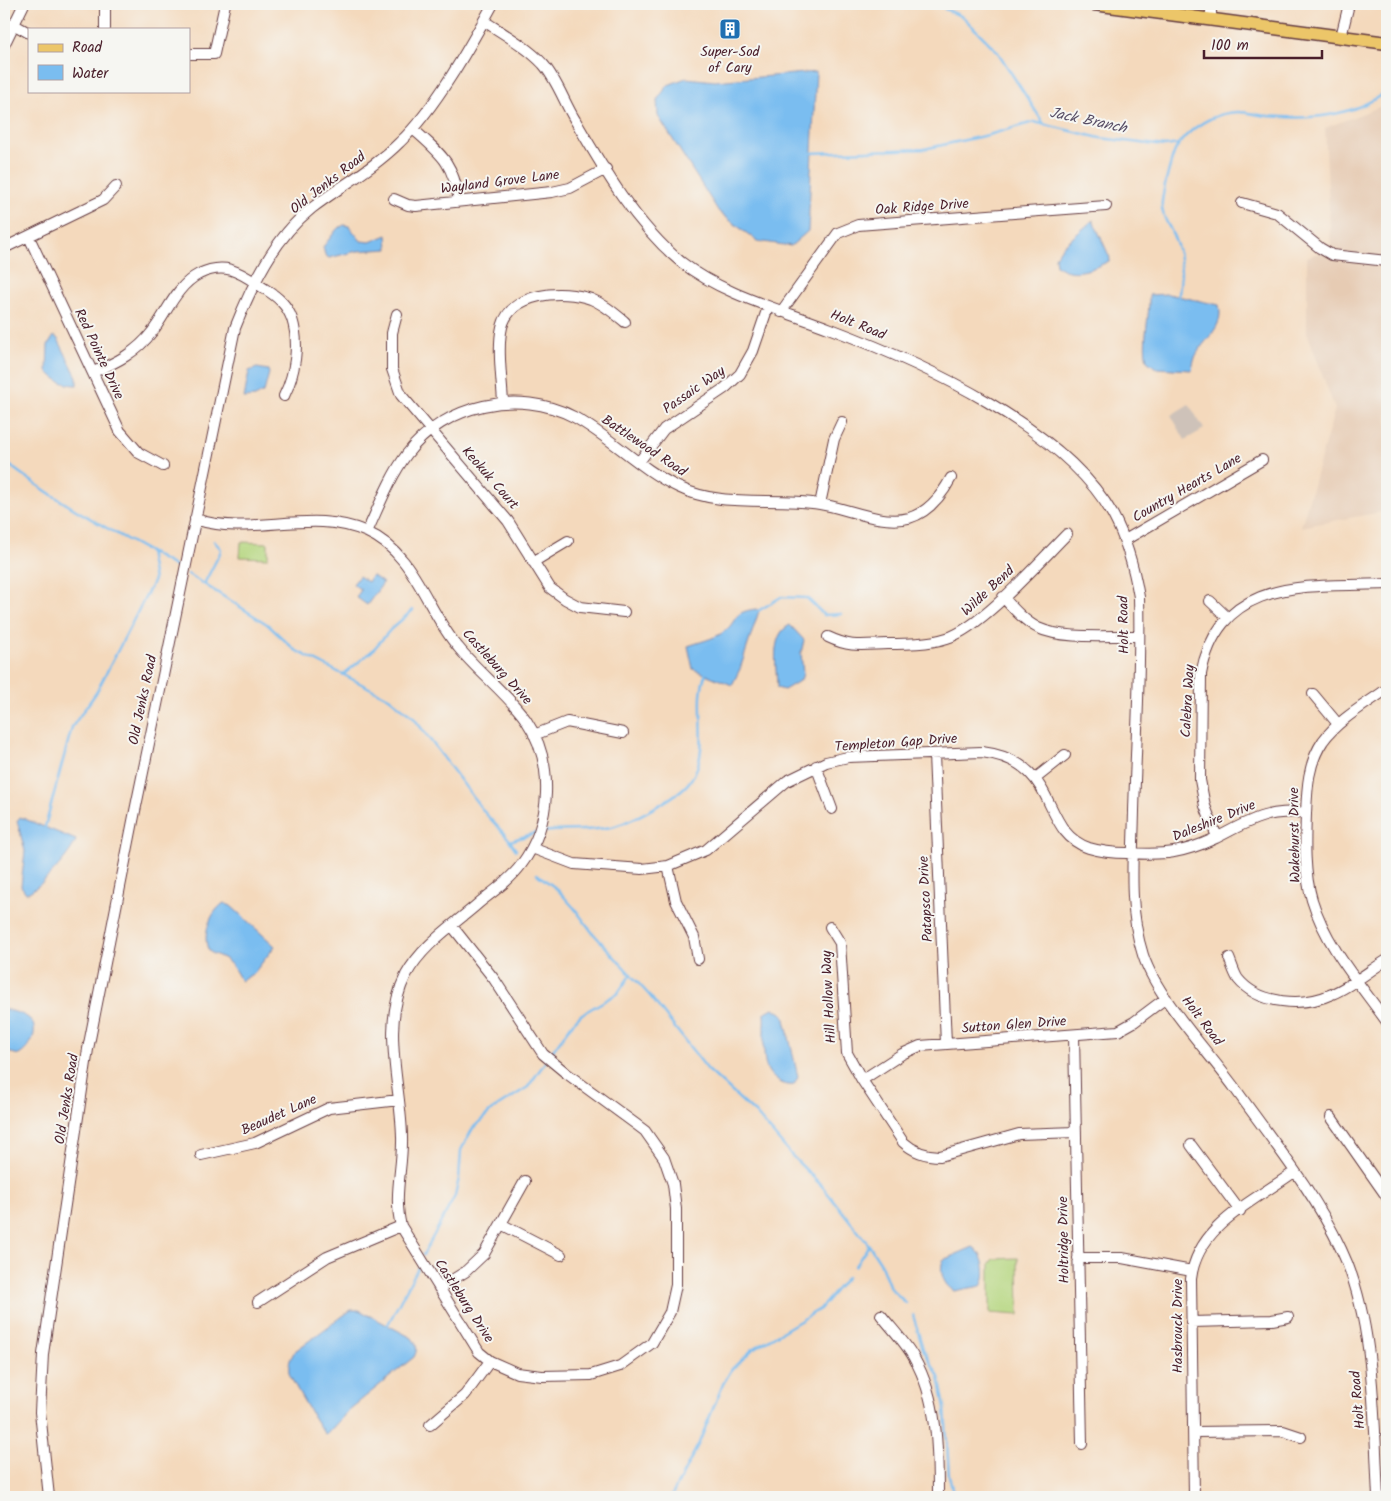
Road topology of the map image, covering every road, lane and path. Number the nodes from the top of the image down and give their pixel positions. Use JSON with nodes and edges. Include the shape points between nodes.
{"nodes":[{"id":1,"x":24,"y":4,"type":"edge"},
{"id":2,"x":105,"y":4,"type":"edge"},
{"id":3,"x":225,"y":4,"type":"edge"},
{"id":4,"x":493,"y":4,"type":"edge"},
{"id":5,"x":1094,"y":4,"type":"edge"},
{"id":6,"x":1211,"y":4,"type":"edge"},
{"id":7,"x":1348,"y":4,"type":"edge"},
{"id":8,"x":1210,"y":20,"type":"junction"},
{"id":9,"x":484,"y":21,"type":"junction"},
{"id":10,"x":13,"y":24,"type":"junction"},
{"id":11,"x":105,"y":28,"type":"edge"},
{"id":12,"x":28,"y":32,"type":"edge"},
{"id":13,"x":1341,"y":37,"type":"junction"},
{"id":14,"x":1387,"y":43,"type":"edge"},
{"id":15,"x":4,"y":45,"type":"edge"},
{"id":16,"x":190,"y":54,"type":"edge"},
{"id":17,"x":413,"y":129,"type":"junction"},
{"id":18,"x":606,"y":169,"type":"junction"},
{"id":19,"x":116,"y":186,"type":"dead end"},
{"id":20,"x":394,"y":199,"type":"dead end"},
{"id":21,"x":459,"y":201,"type":"junction"},
{"id":22,"x":1242,"y":203,"type":"dead end"},
{"id":23,"x":1106,"y":206,"type":"dead end"},
{"id":24,"x":29,"y":237,"type":"junction"},
{"id":25,"x":4,"y":248,"type":"edge"},
{"id":26,"x":1387,"y":262,"type":"edge"},
{"id":27,"x":256,"y":281,"type":"junction"},
{"id":28,"x":768,"y":307,"type":"junction"},
{"id":29,"x":781,"y":312,"type":"junction"},
{"id":30,"x":397,"y":314,"type":"dead end"},
{"id":31,"x":625,"y":322,"type":"dead end"},
{"id":32,"x":93,"y":372,"type":"junction"},
{"id":33,"x":284,"y":396,"type":"dead end"},
{"id":34,"x":503,"y":403,"type":"junction"},
{"id":35,"x":842,"y":422,"type":"dead end"},
{"id":36,"x":430,"y":430,"type":"junction"},
{"id":37,"x":1262,"y":460,"type":"dead end"},
{"id":38,"x":639,"y":462,"type":"junction"},
{"id":39,"x":163,"y":466,"type":"dead end"},
{"id":40,"x":952,"y":478,"type":"dead end"},
{"id":41,"x":820,"y":504,"type":"junction"},
{"id":42,"x":195,"y":519,"type":"junction"},
{"id":43,"x":367,"y":532,"type":"junction"},
{"id":44,"x":1067,"y":534,"type":"dead end"},
{"id":45,"x":1125,"y":540,"type":"junction"},
{"id":46,"x":568,"y":541,"type":"dead end"},
{"id":47,"x":533,"y":562,"type":"junction"},
{"id":48,"x":1387,"y":584,"type":"edge"},
{"id":49,"x":1003,"y":597,"type":"junction"},
{"id":50,"x":1210,"y":601,"type":"dead end"},
{"id":51,"x":624,"y":612,"type":"dead end"},
{"id":52,"x":1228,"y":618,"type":"junction"},
{"id":53,"x":1139,"y":636,"type":"junction"},
{"id":54,"x":828,"y":637,"type":"dead end"},
{"id":55,"x":1387,"y":689,"type":"edge"},
{"id":56,"x":1313,"y":694,"type":"dead end"},
{"id":57,"x":1338,"y":724,"type":"junction"},
{"id":58,"x":623,"y":733,"type":"dead end"},
{"id":59,"x":534,"y":735,"type":"junction"},
{"id":60,"x":934,"y":754,"type":"junction"},
{"id":61,"x":1065,"y":755,"type":"dead end"},
{"id":62,"x":816,"y":766,"type":"junction"},
{"id":63,"x":1036,"y":778,"type":"junction"},
{"id":64,"x":832,"y":809,"type":"dead end"},
{"id":65,"x":1306,"y":812,"type":"junction"},
{"id":66,"x":1217,"y":837,"type":"junction"},
{"id":67,"x":532,"y":848,"type":"junction"},
{"id":68,"x":1133,"y":854,"type":"junction"},
{"id":69,"x":668,"y":866,"type":"junction"},
{"id":70,"x":452,"y":926,"type":"junction"},
{"id":71,"x":830,"y":928,"type":"dead end"},
{"id":72,"x":698,"y":958,"type":"dead end"},
{"id":73,"x":1229,"y":958,"type":"dead end"},
{"id":74,"x":1387,"y":960,"type":"edge"},
{"id":75,"x":1357,"y":979,"type":"junction"},
{"id":76,"x":1166,"y":998,"type":"junction"},
{"id":77,"x":1387,"y":1022,"type":"edge"},
{"id":78,"x":1074,"y":1035,"type":"junction"},
{"id":79,"x":946,"y":1044,"type":"junction"},
{"id":80,"x":862,"y":1080,"type":"junction"},
{"id":81,"x":399,"y":1100,"type":"junction"},
{"id":82,"x":1331,"y":1117,"type":"dead end"},
{"id":83,"x":1076,"y":1132,"type":"junction"},
{"id":84,"x":1191,"y":1144,"type":"dead end"},
{"id":85,"x":201,"y":1155,"type":"dead end"},
{"id":86,"x":1294,"y":1172,"type":"junction"},
{"id":87,"x":525,"y":1181,"type":"dead end"},
{"id":88,"x":1387,"y":1197,"type":"edge"},
{"id":89,"x":1240,"y":1210,"type":"junction"},
{"id":90,"x":501,"y":1224,"type":"junction"},
{"id":91,"x":401,"y":1226,"type":"junction"},
{"id":92,"x":561,"y":1255,"type":"dead end"},
{"id":93,"x":1078,"y":1258,"type":"junction"},
{"id":94,"x":1192,"y":1271,"type":"junction"},
{"id":95,"x":439,"y":1288,"type":"junction"},
{"id":96,"x":258,"y":1302,"type":"dead end"},
{"id":97,"x":881,"y":1315,"type":"dead end"},
{"id":98,"x":1288,"y":1317,"type":"dead end"},
{"id":99,"x":1191,"y":1322,"type":"junction"},
{"id":100,"x":490,"y":1361,"type":"junction"},
{"id":101,"x":430,"y":1425,"type":"dead end"},
{"id":102,"x":1194,"y":1432,"type":"junction"},
{"id":103,"x":1301,"y":1437,"type":"dead end"},
{"id":104,"x":1082,"y":1444,"type":"dead end"},
{"id":105,"x":49,"y":1497,"type":"edge"},
{"id":106,"x":938,"y":1497,"type":"edge"},
{"id":107,"x":1194,"y":1497,"type":"edge"},
{"id":108,"x":1378,"y":1497,"type":"edge"}],
"edges":[{"from":1,"to":10,"type":"street"},
{"from":2,"to":11,"type":"street"},
{"from":3,"to":16,"type":"street","via":[[214,54]]},
{"from":4,"to":9,"type":"street","name":"Old Jenks Road"},
{"from":5,"to":8,"type":"main road"},
{"from":6,"to":8,"type":"street"},
{"from":7,"to":13,"type":"street"},
{"from":8,"to":13,"type":"main road"},
{"from":9,"to":17,"type":"street","name":"Old Jenks Road"},
{"from":9,"to":18,"type":"street","name":"Holt Road","via":[[528,51],[547,70]]},
{"from":10,"to":12,"type":"street"},
{"from":10,"to":15,"type":"street"},
{"from":13,"to":14,"type":"main road"},
{"from":17,"to":21,"type":"street","via":[[450,166]]},
{"from":17,"to":27,"type":"street","name":"Old Jenks Road","via":[[370,168],[299,220],[270,256]]},
{"from":18,"to":21,"type":"street","name":"Wayland Grove Lane","via":[[566,189]]},
{"from":18,"to":28,"type":"street","name":"Holt Road","via":[[647,228],[677,258],[715,284]]},
{"from":19,"to":24,"type":"street","via":[[103,200]]},
{"from":20,"to":21,"type":"street","name":"Wayland Grove Lane","via":[[416,206]]},
{"from":22,"to":26,"type":"street","via":[[1278,213],[1332,255]]},
{"from":23,"to":29,"type":"street","name":"Oak Ridge Drive","via":[[858,226],[838,232]]},
{"from":24,"to":25,"type":"street"},
{"from":24,"to":32,"type":"street","name":"Red Pointe Drive"},
{"from":27,"to":32,"type":"street","via":[[232,270],[217,269],[200,274],[179,292],[146,340],[122,359]]},
{"from":27,"to":33,"type":"street","via":[[280,299],[293,321],[294,372]]},
{"from":27,"to":42,"type":"street","name":"Old Jenks Road","via":[[236,328]]},
{"from":28,"to":29,"type":"street","name":"Holt Road"},
{"from":28,"to":38,"type":"street","name":"Passaic Way","via":[[753,351],[740,374],[725,388],[664,429]]},
{"from":29,"to":45,"type":"street","name":"Holt Road","via":[[862,340],[1009,415],[1049,444],[1084,476],[1106,503]]},
{"from":30,"to":36,"type":"street","name":"Keokuk Court","via":[[392,343],[393,377],[401,395]]},
{"from":31,"to":34,"type":"street","via":[[600,303],[580,296],[539,297],[517,304],[506,316],[501,334]]},
{"from":32,"to":39,"type":"street","name":"Red Pointe Drive","via":[[126,440],[139,453]]},
{"from":34,"to":36,"type":"street","name":"Battlewood Road","via":[[461,413]]},
{"from":34,"to":38,"type":"street","name":"Battlewood Road","via":[[529,403],[562,412],[589,426]]},
{"from":35,"to":41,"type":"street","via":[[834,439]]},
{"from":36,"to":43,"type":"street","name":"Battlewood Road","via":[[397,470]]},
{"from":36,"to":47,"type":"street","name":"Keokuk Court","via":[[508,521]]},
{"from":37,"to":45,"type":"street","name":"Country Hearts Lane"},
{"from":38,"to":41,"type":"street","name":"Battlewood Road","via":[[675,486],[701,496],[733,501]]},
{"from":40,"to":41,"type":"street","name":"Battlewood Road","via":[[933,504],[908,518],[884,519]]},
{"from":42,"to":43,"type":"street","name":"Castleburg Drive","via":[[242,527],[332,522]]},
{"from":42,"to":105,"type":"street","name":"Old Jenks Road","via":[[88,1049],[53,1283],[43,1354],[40,1412]]},
{"from":43,"to":59,"type":"street","name":"Castleburg Drive","via":[[388,544],[405,562],[458,647],[506,697]]},
{"from":44,"to":49,"type":"street","name":"Wilde Bend"},
{"from":45,"to":53,"type":"street","name":"Holt Road","via":[[1139,597]]},
{"from":46,"to":47,"type":"street"},
{"from":47,"to":51,"type":"street","name":"Keokuk Court","via":[[550,588],[565,599],[588,609]]},
{"from":48,"to":52,"type":"street","name":"Calebra Way","via":[[1289,588],[1248,602]]},
{"from":49,"to":53,"type":"street","via":[[1030,623],[1048,631]]},
{"from":49,"to":54,"type":"street","name":"Wilde Bend","via":[[968,628],[937,641],[845,645]]},
{"from":50,"to":52,"type":"street"},
{"from":52,"to":66,"type":"street","name":"Calebra Way","via":[[1208,649],[1200,687],[1200,780],[1205,806]]},
{"from":53,"to":68,"type":"street","name":"Holt Road"},
{"from":55,"to":57,"type":"street","name":"Wakehurst Drive"},
{"from":56,"to":57,"type":"street"},
{"from":57,"to":65,"type":"street","name":"Wakehurst Drive","via":[[1314,758],[1307,783]]},
{"from":58,"to":59,"type":"street","via":[[574,722],[556,724]]},
{"from":59,"to":67,"type":"street","name":"Castleburg Drive","via":[[544,762],[547,788],[544,814]]},
{"from":60,"to":62,"type":"street","name":"Templeton Gap Drive","via":[[848,757]]},
{"from":60,"to":63,"type":"street","name":"Templeton Gap Drive","via":[[982,752],[1003,755]]},
{"from":60,"to":79,"type":"street","name":"Patapsco Drive"},
{"from":61,"to":63,"type":"street"},
{"from":62,"to":64,"type":"street"},
{"from":62,"to":69,"type":"street","name":"Templeton Gap Drive","via":[[787,781],[706,850]]},
{"from":63,"to":68,"type":"street","name":"Templeton Gap Drive","via":[[1065,831],[1075,841],[1100,851]]},
{"from":65,"to":66,"type":"street","name":"Daleshire Drive","via":[[1269,814]]},
{"from":65,"to":75,"type":"street","name":"Wakehurst Drive","via":[[1307,871],[1312,899],[1326,932]]},
{"from":66,"to":68,"type":"street","name":"Daleshire Drive","via":[[1181,852]]},
{"from":67,"to":69,"type":"street","name":"Templeton Gap Drive","via":[[574,864],[642,869]]},
{"from":67,"to":70,"type":"street","name":"Castleburg Drive","via":[[505,881]]},
{"from":68,"to":76,"type":"street","name":"Holt Road","via":[[1138,936],[1151,974]]},
{"from":69,"to":72,"type":"street","via":[[676,901],[694,937]]},
{"from":70,"to":81,"type":"street","name":"Castleburg Drive","via":[[418,957],[407,974],[395,1005],[393,1034]]},
{"from":70,"to":100,"type":"street","name":"Castleburg Drive","via":[[494,979],[543,1054],[645,1131],[664,1158],[676,1197],[674,1298],[663,1327],[639,1355],[620,1366],[591,1375],[517,1373]]},
{"from":71,"to":80,"type":"street","name":"Hill Hollow Way","via":[[840,943],[847,1053]]},
{"from":73,"to":75,"type":"street","via":[[1238,979],[1245,985],[1282,1001],[1313,1001]]},
{"from":74,"to":75,"type":"street"},
{"from":75,"to":77,"type":"street","name":"Wakehurst Drive"},
{"from":76,"to":78,"type":"street","name":"Sutton Glen Drive","via":[[1126,1028],[1109,1033]]},
{"from":76,"to":86,"type":"street","name":"Holt Road"},
{"from":78,"to":79,"type":"street","name":"Sutton Glen Drive"},
{"from":78,"to":83,"type":"street","name":"Holtridge Drive"},
{"from":79,"to":80,"type":"street","name":"Sutton Glen Drive","via":[[911,1049]]},
{"from":80,"to":83,"type":"street","name":"Hill Hollow Way","via":[[903,1142],[928,1156],[947,1155],[1019,1134]]},
{"from":81,"to":85,"type":"street","name":"Beaudet Lane","via":[[329,1108],[255,1143]]},
{"from":81,"to":91,"type":"street","name":"Castleburg Drive","via":[[402,1147],[396,1198]]},
{"from":82,"to":88,"type":"street"},
{"from":83,"to":93,"type":"street","name":"Holtridge Drive"},
{"from":84,"to":89,"type":"street"},
{"from":86,"to":89,"type":"street","name":"Hasbrouck Drive"},
{"from":86,"to":108,"type":"street","name":"Holt Road","via":[[1332,1231],[1355,1287],[1374,1413]]},
{"from":87,"to":90,"type":"street"},
{"from":89,"to":94,"type":"street","name":"Hasbrouck Drive","via":[[1205,1240]]},
{"from":90,"to":92,"type":"street"},
{"from":90,"to":95,"type":"street","via":[[484,1254]]},
{"from":91,"to":95,"type":"street","name":"Castleburg Drive"},
{"from":91,"to":96,"type":"street","via":[[327,1257]]},
{"from":93,"to":94,"type":"street","via":[[1122,1258]]},
{"from":93,"to":104,"type":"street","name":"Holtridge Drive"},
{"from":94,"to":99,"type":"street","name":"Hasbrouck Drive"},
{"from":95,"to":100,"type":"street","name":"Castleburg Drive","via":[[470,1339]]},
{"from":97,"to":106,"type":"street","via":[[914,1358],[928,1394],[938,1445]]},
{"from":98,"to":99,"type":"street"},
{"from":99,"to":102,"type":"street","name":"Hasbrouck Drive"},
{"from":100,"to":101,"type":"street","via":[[465,1395]]},
{"from":102,"to":103,"type":"street","via":[[1282,1431]]},
{"from":102,"to":107,"type":"street","name":"Hasbrouck Drive"}]}
